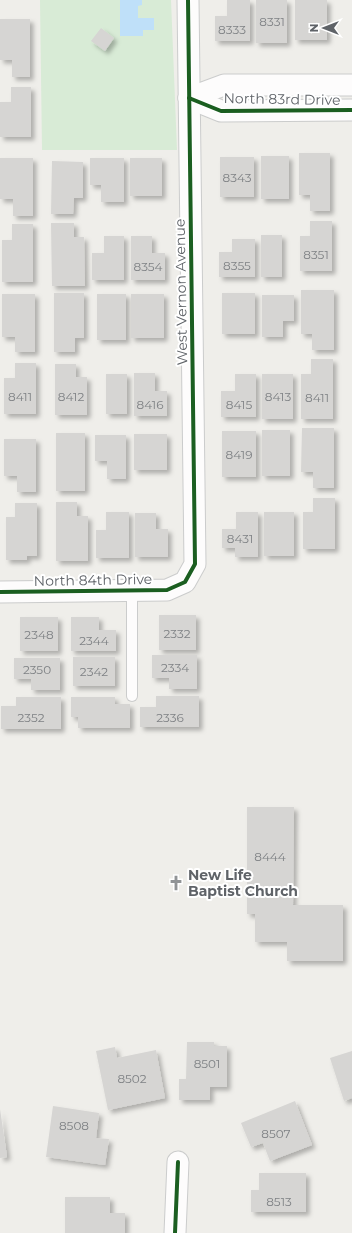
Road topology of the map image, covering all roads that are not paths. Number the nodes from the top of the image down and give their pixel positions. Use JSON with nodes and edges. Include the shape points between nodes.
{"nodes":[{"id":1,"x":188,"y":0,"type":"edge"},
{"id":2,"x":280,"y":85,"type":"junction"},
{"id":3,"x":352,"y":85,"type":"edge"},
{"id":4,"x":189,"y":98,"type":"junction"},
{"id":5,"x":281,"y":110,"type":"junction"},
{"id":6,"x":352,"y":110,"type":"edge"},
{"id":7,"x":185,"y":582,"type":"joint"},
{"id":8,"x":132,"y":590,"type":"junction"},
{"id":9,"x":0,"y":592,"type":"edge"},
{"id":10,"x":132,"y":696,"type":"dead end"},
{"id":11,"x":178,"y":1162,"type":"dead end"},
{"id":12,"x":175,"y":1233,"type":"edge"}],
"edges":[{"from":1,"to":4,"type":"street","name":"West Vernon Avenue"},
{"from":2,"to":3,"type":"street","name":"North 83rd Drive"},
{"from":2,"to":4,"type":"street","name":"North 83rd Drive","via":[[224,85]]},
{"from":2,"to":5,"type":"street"},
{"from":4,"to":5,"type":"street","name":"North 83rd Drive","via":[[221,111]]},
{"from":4,"to":7,"type":"street","name":"West Vernon Avenue","via":[[195,564]]},
{"from":5,"to":6,"type":"street","name":"North 83rd Drive"},
{"from":7,"to":8,"type":"street","name":"North 84th Drive","via":[[168,590]]},
{"from":8,"to":9,"type":"street","name":"North 84th Drive"},
{"from":8,"to":10,"type":"lane"},
{"from":11,"to":12,"type":"street"}]}
